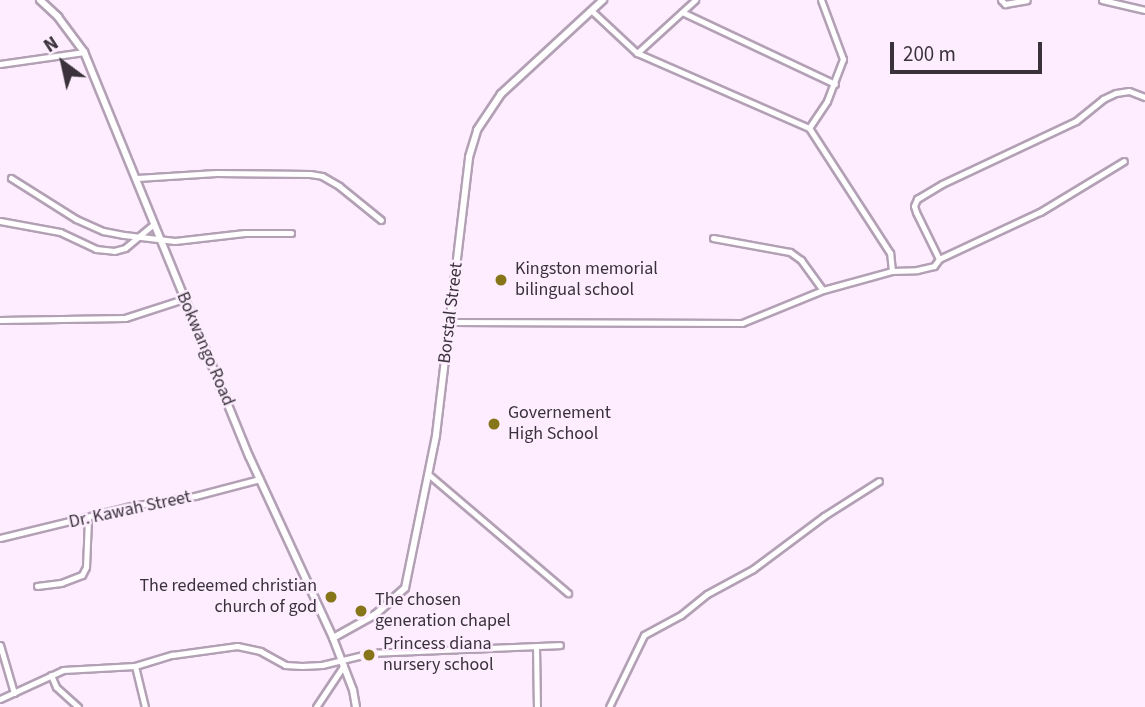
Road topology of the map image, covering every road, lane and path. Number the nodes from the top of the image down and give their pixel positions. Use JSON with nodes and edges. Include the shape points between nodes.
{"nodes":[{"id":1,"x":40,"y":0,"type":"edge"},
{"id":2,"x":603,"y":0,"type":"edge"},
{"id":3,"x":695,"y":0,"type":"edge"},
{"id":4,"x":821,"y":0,"type":"edge"},
{"id":5,"x":1001,"y":0,"type":"edge"},
{"id":6,"x":1027,"y":0,"type":"edge"},
{"id":7,"x":1102,"y":0,"type":"edge"},
{"id":8,"x":1145,"y":10,"type":"edge"},
{"id":9,"x":592,"y":11,"type":"junction"},
{"id":10,"x":682,"y":12,"type":"junction"},
{"id":11,"x":83,"y":52,"type":"junction"},
{"id":12,"x":637,"y":53,"type":"junction"},
{"id":13,"x":0,"y":64,"type":"edge"},
{"id":14,"x":835,"y":84,"type":"junction"},
{"id":15,"x":1145,"y":97,"type":"edge"},
{"id":16,"x":809,"y":128,"type":"junction"},
{"id":17,"x":1124,"y":161,"type":"dead end"},
{"id":18,"x":11,"y":178,"type":"dead end"},
{"id":19,"x":137,"y":178,"type":"junction"},
{"id":20,"x":381,"y":220,"type":"dead end"},
{"id":21,"x":0,"y":221,"type":"edge"},
{"id":22,"x":154,"y":224,"type":"junction"},
{"id":23,"x":291,"y":233,"type":"dead end"},
{"id":24,"x":140,"y":237,"type":"junction"},
{"id":25,"x":713,"y":238,"type":"dead end"},
{"id":26,"x":159,"y":240,"type":"junction"},
{"id":27,"x":939,"y":260,"type":"junction"},
{"id":28,"x":892,"y":271,"type":"junction"},
{"id":29,"x":823,"y":290,"type":"junction"},
{"id":30,"x":184,"y":299,"type":"junction"},
{"id":31,"x":0,"y":320,"type":"edge"},
{"id":32,"x":451,"y":322,"type":"junction"},
{"id":33,"x":428,"y":474,"type":"junction"},
{"id":34,"x":260,"y":479,"type":"junction"},
{"id":35,"x":879,"y":481,"type":"dead end"},
{"id":36,"x":88,"y":519,"type":"junction"},
{"id":37,"x":0,"y":538,"type":"edge"},
{"id":38,"x":37,"y":586,"type":"dead end"},
{"id":39,"x":568,"y":593,"type":"dead end"},
{"id":40,"x":333,"y":638,"type":"junction"},
{"id":41,"x":0,"y":645,"type":"edge"},
{"id":42,"x":560,"y":645,"type":"dead end"},
{"id":43,"x":536,"y":646,"type":"junction"},
{"id":44,"x":341,"y":658,"type":"junction"},
{"id":45,"x":344,"y":665,"type":"junction"},
{"id":46,"x":135,"y":666,"type":"junction"},
{"id":47,"x":51,"y":675,"type":"junction"},
{"id":48,"x":14,"y":693,"type":"junction"},
{"id":49,"x":0,"y":699,"type":"edge"},
{"id":50,"x":78,"y":707,"type":"edge"},
{"id":51,"x":145,"y":707,"type":"edge"},
{"id":52,"x":316,"y":707,"type":"edge"},
{"id":53,"x":356,"y":707,"type":"edge"},
{"id":54,"x":537,"y":707,"type":"edge"},
{"id":55,"x":609,"y":707,"type":"edge"}],
"edges":[{"from":1,"to":11,"type":"street","name":"Bokwango Road"},
{"from":2,"to":9,"type":"street","name":"Borstal Street"},
{"from":3,"to":10,"type":"street"},
{"from":4,"to":14,"type":"street","via":[[843,59]]},
{"from":5,"to":6,"type":"street","via":[[1005,4]]},
{"from":7,"to":8,"type":"street"},
{"from":9,"to":12,"type":"street"},
{"from":9,"to":32,"type":"street","name":"Borstal Street","via":[[501,94],[477,130],[469,157]]},
{"from":10,"to":12,"type":"street"},
{"from":10,"to":14,"type":"street"},
{"from":11,"to":13,"type":"street"},
{"from":11,"to":19,"type":"street","name":"Bokwango Road"},
{"from":12,"to":16,"type":"street"},
{"from":14,"to":16,"type":"street"},
{"from":15,"to":27,"type":"street","via":[[1129,91],[1116,93],[1076,121],[917,199],[916,212]]},
{"from":16,"to":28,"type":"street","via":[[890,253]]},
{"from":17,"to":27,"type":"street","via":[[1040,212]]},
{"from":18,"to":24,"type":"street","via":[[76,219],[103,231]]},
{"from":19,"to":20,"type":"street","via":[[216,173],[322,176]]},
{"from":19,"to":22,"type":"street","name":"Bokwango Road"},
{"from":21,"to":24,"type":"street","via":[[60,232],[105,250],[125,248]]},
{"from":22,"to":24,"type":"street"},
{"from":22,"to":26,"type":"street","name":"Bokwango Road"},
{"from":23,"to":26,"type":"street"},
{"from":24,"to":26,"type":"street"},
{"from":25,"to":29,"type":"street","via":[[790,253],[801,260]]},
{"from":26,"to":30,"type":"street","name":"Bokwango Road"},
{"from":27,"to":28,"type":"street","via":[[926,269]]},
{"from":28,"to":29,"type":"street"},
{"from":29,"to":32,"type":"street","via":[[742,323]]},
{"from":30,"to":31,"type":"street","via":[[125,318]]},
{"from":30,"to":34,"type":"street","name":"Bokwango Road"},
{"from":32,"to":33,"type":"street","name":"Borstal Street"},
{"from":33,"to":39,"type":"street"},
{"from":33,"to":40,"type":"street","name":"Borstal Street","via":[[405,587],[376,614]]},
{"from":34,"to":36,"type":"street","name":"Dr. Kawah Street"},
{"from":34,"to":40,"type":"street","name":"Bokwango Road"},
{"from":35,"to":55,"type":"street","via":[[753,569],[644,635]]},
{"from":36,"to":37,"type":"street","name":"Dr. Kawah Street"},
{"from":36,"to":38,"type":"street","via":[[82,575]]},
{"from":40,"to":44,"type":"street","name":"Bokwango Road"},
{"from":41,"to":48,"type":"street"},
{"from":42,"to":43,"type":"street"},
{"from":43,"to":44,"type":"street"},
{"from":43,"to":54,"type":"street"},
{"from":44,"to":45,"type":"street","name":"Bokwango Road"},
{"from":44,"to":46,"type":"street","via":[[321,665],[285,665],[260,651],[237,646],[172,655]]},
{"from":45,"to":52,"type":"street"},
{"from":45,"to":53,"type":"street","name":"Bokwango Road"},
{"from":46,"to":47,"type":"street","via":[[82,667]]},
{"from":46,"to":51,"type":"street"},
{"from":47,"to":48,"type":"street"},
{"from":47,"to":50,"type":"street","via":[[56,687]]},
{"from":48,"to":49,"type":"street"}]}
